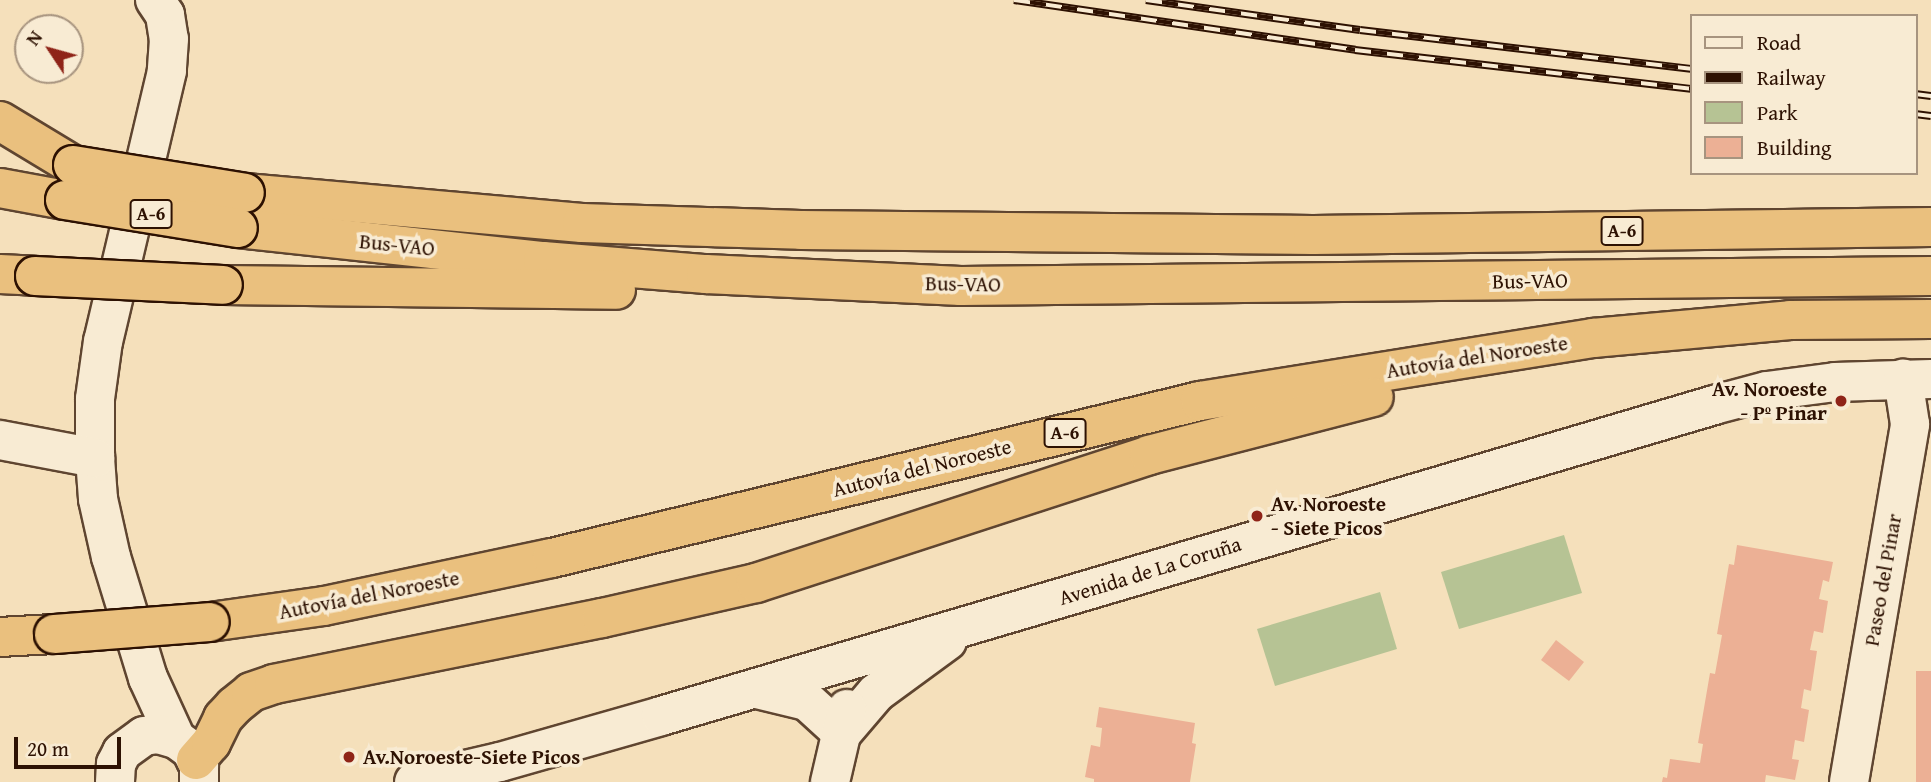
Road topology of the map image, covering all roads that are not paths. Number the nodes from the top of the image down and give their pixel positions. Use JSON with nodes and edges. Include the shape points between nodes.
{"nodes":[{"id":1,"x":155,"y":0,"type":"edge"},
{"id":2,"x":0,"y":121,"type":"edge"},
{"id":3,"x":0,"y":152,"type":"edge"},
{"id":4,"x":69,"y":182,"type":"junction"},
{"id":5,"x":0,"y":188,"type":"edge"},
{"id":6,"x":242,"y":210,"type":"junction"},
{"id":7,"x":1931,"y":227,"type":"edge"},
{"id":8,"x":17,"y":275,"type":"edge"},
{"id":9,"x":1931,"y":276,"type":"edge"},
{"id":10,"x":961,"y":286,"type":"junction"},
{"id":11,"x":1931,"y":319,"type":"edge"},
{"id":12,"x":1546,"y":347,"type":"junction"},
{"id":13,"x":1917,"y":379,"type":"edge"},
{"id":14,"x":0,"y":440,"type":"edge"},
{"id":15,"x":95,"y":458,"type":"junction"},
{"id":16,"x":970,"y":625,"type":"junction"},
{"id":17,"x":0,"y":637,"type":"edge"},
{"id":18,"x":858,"y":658,"type":"junction"},
{"id":19,"x":148,"y":678,"type":"junction"},
{"id":20,"x":754,"y":688,"type":"junction"},
{"id":21,"x":842,"y":733,"type":"junction"},
{"id":22,"x":131,"y":743,"type":"junction"},
{"id":23,"x":200,"y":766,"type":"edge"},
{"id":24,"x":115,"y":782,"type":"edge"},
{"id":25,"x":414,"y":782,"type":"edge"},
{"id":26,"x":830,"y":782,"type":"edge"},
{"id":27,"x":1849,"y":782,"type":"edge"}],
"edges":[{"from":1,"to":15,"type":"street","via":[[165,15],[167,71],[103,341],[95,399]]},
{"from":2,"to":4,"type":"highway"},
{"from":3,"to":4,"type":"highway","number":"A-6"},
{"from":4,"to":5,"type":"highway","name":"Bus-VAO","number":"A-6"},
{"from":4,"to":6,"type":"highway","name":"Bus-VAO","number":"A-6","bridge":true},
{"from":6,"to":7,"type":"highway","number":"A-6","via":[[801,230],[1313,235]]},
{"from":6,"to":10,"type":"highway","name":"Bus-VAO","via":[[543,261]]},
{"from":8,"to":10,"type":"highway","bridge":true,"via":[[223,285],[645,290]]},
{"from":9,"to":10,"type":"highway","name":"Bus-VAO"},
{"from":11,"to":12,"type":"highway","name":"Autovía del Noroeste","number":"A-6","via":[[1790,320],[1593,338]]},
{"from":12,"to":17,"type":"highway","name":"Autovía del Noroeste","number":"A-6","bridge":true,"via":[[1200,401],[552,558],[324,606],[210,622]]},
{"from":12,"to":23,"type":"highway","via":[[1472,375],[1149,455],[756,583],[274,684],[251,692],[223,718]]},
{"from":13,"to":16,"type":"street","name":"Avenida de La Coruña","via":[[1835,382],[1767,391]]},
{"from":13,"to":27,"type":"street","name":"Paseo del Pinar"},
{"from":14,"to":15,"type":"street"},
{"from":15,"to":19,"type":"street","via":[[98,499],[109,545]]},
{"from":16,"to":18,"type":"street","name":"Avenida de La Coruña"},
{"from":16,"to":21,"type":"street","via":[[876,693]]},
{"from":18,"to":20,"type":"street","name":"Avenida de La Coruña"},
{"from":18,"to":21,"type":"street"},
{"from":19,"to":22,"type":"street"},
{"from":19,"to":23,"type":"street"},
{"from":20,"to":21,"type":"street","via":[[807,701]]},
{"from":20,"to":25,"type":"street","name":"Avenida de La Coruña","via":[[500,762]]},
{"from":21,"to":26,"type":"street"},
{"from":22,"to":23,"type":"street","via":[[158,734]]},
{"from":22,"to":24,"type":"street","via":[[116,764]]}]}
